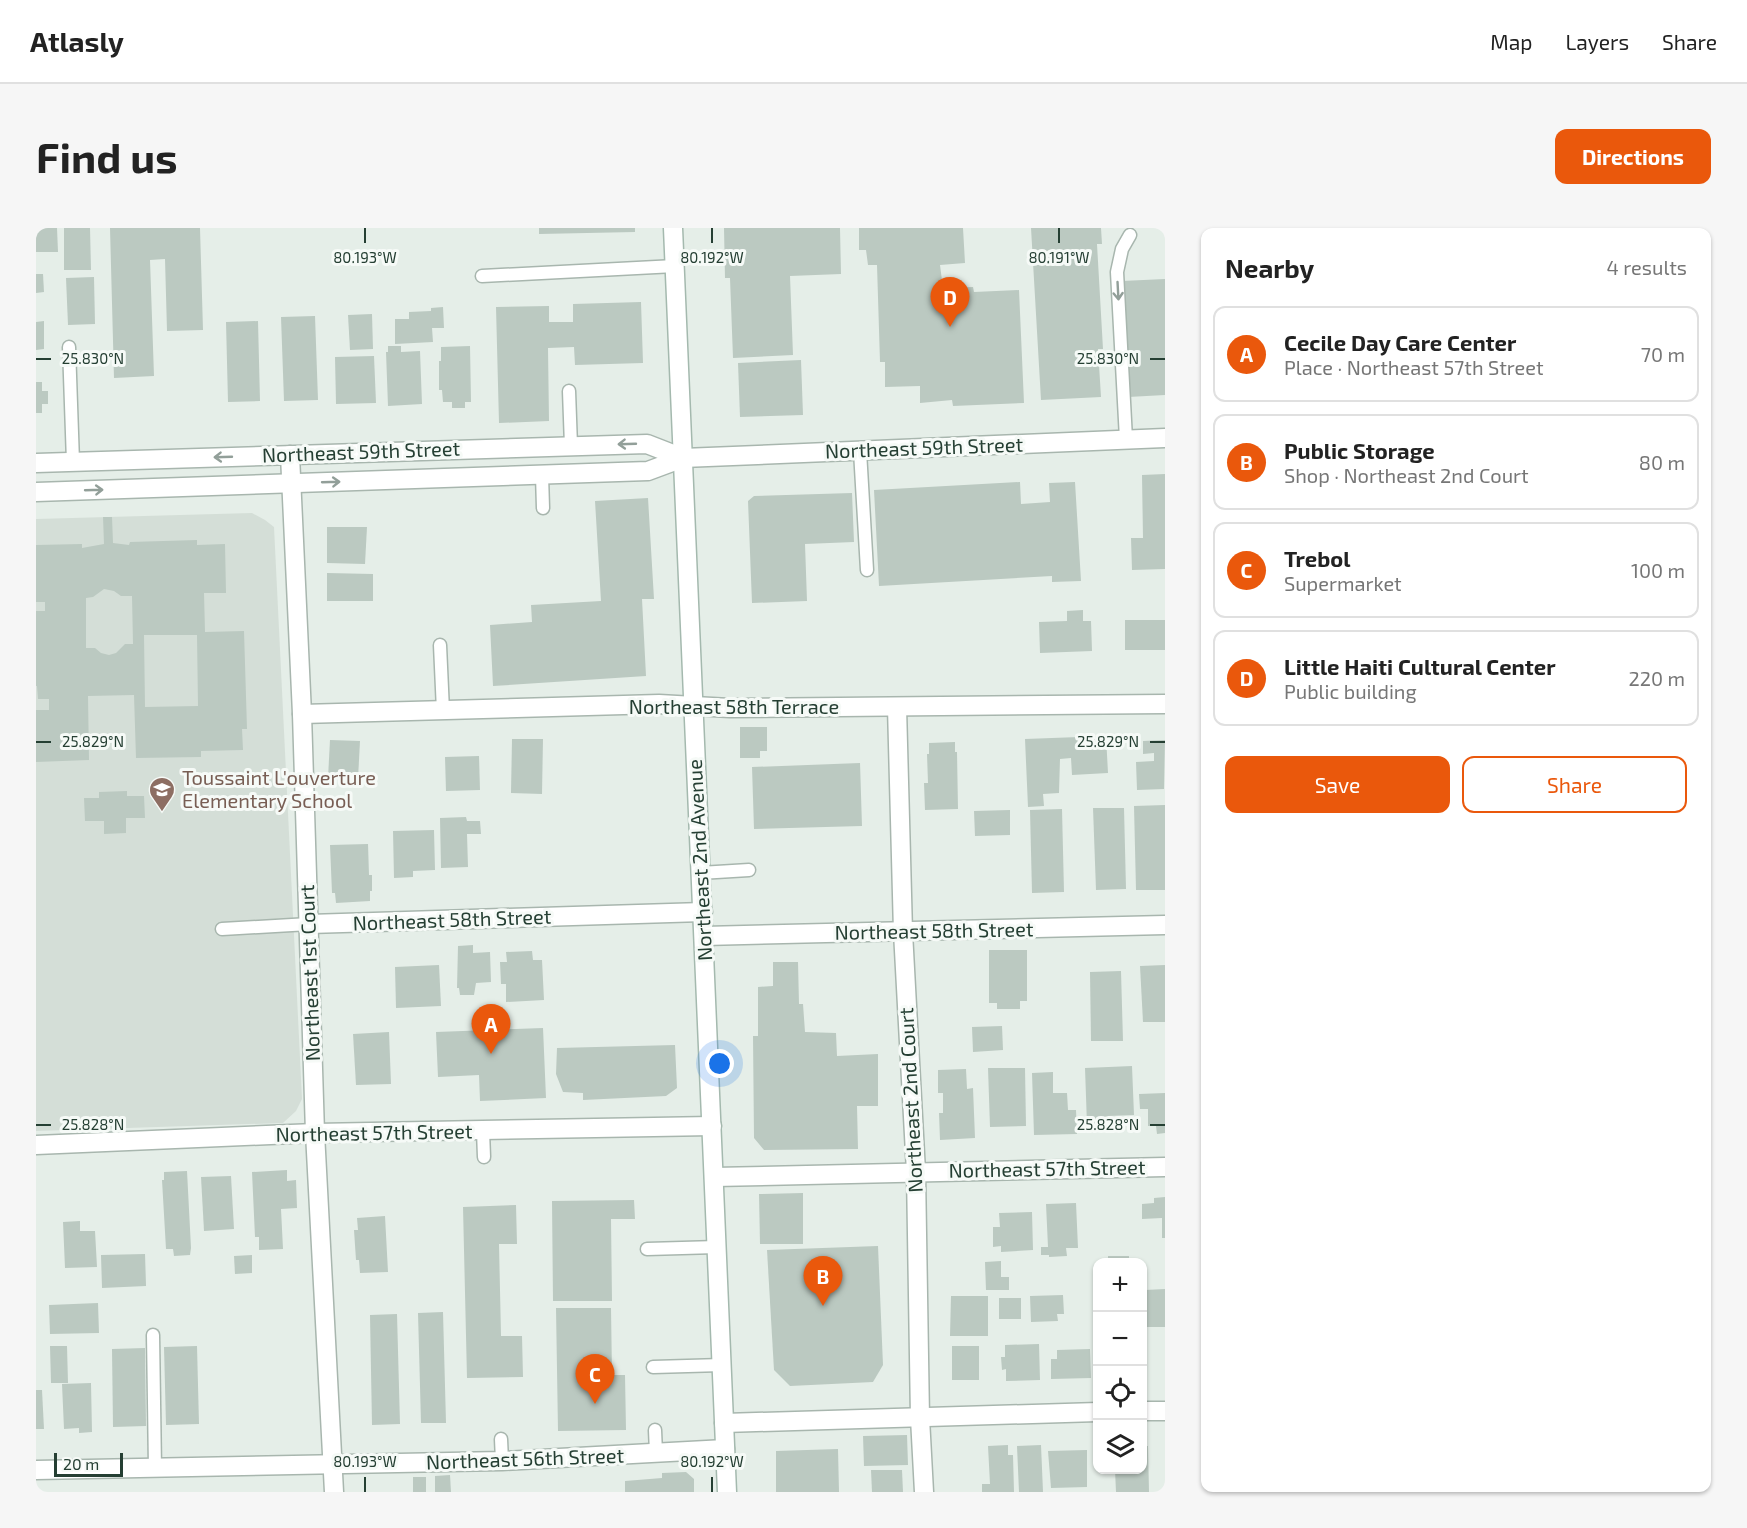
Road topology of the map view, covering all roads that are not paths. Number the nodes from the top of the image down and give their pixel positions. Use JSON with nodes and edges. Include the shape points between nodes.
{"nodes":[{"id":1,"x":673,"y":228,"type":"edge"},
{"id":2,"x":1130,"y":236,"type":"dead end"},
{"id":3,"x":675,"y":266,"type":"junction"},
{"id":4,"x":482,"y":276,"type":"dead end"},
{"id":5,"x":69,"y":346,"type":"dead end"},
{"id":6,"x":569,"y":391,"type":"dead end"},
{"id":7,"x":1165,"y":438,"type":"edge"},
{"id":8,"x":1126,"y":439,"type":"junction"},
{"id":9,"x":571,"y":446,"type":"junction"},
{"id":10,"x":860,"y":451,"type":"junction"},
{"id":11,"x":290,"y":455,"type":"junction"},
{"id":12,"x":683,"y":458,"type":"junction"},
{"id":13,"x":73,"y":462,"type":"junction"},
{"id":14,"x":36,"y":463,"type":"edge"},
{"id":15,"x":542,"y":475,"type":"junction"},
{"id":16,"x":291,"y":483,"type":"junction"},
{"id":17,"x":36,"y":492,"type":"edge"},
{"id":18,"x":543,"y":508,"type":"dead end"},
{"id":19,"x":867,"y":570,"type":"dead end"},
{"id":20,"x":440,"y":645,"type":"dead end"},
{"id":21,"x":1165,"y":704,"type":"edge"},
{"id":22,"x":693,"y":706,"type":"junction"},
{"id":23,"x":897,"y":707,"type":"junction"},
{"id":24,"x":444,"y":711,"type":"junction"},
{"id":25,"x":302,"y":714,"type":"junction"},
{"id":26,"x":749,"y":870,"type":"dead end"},
{"id":27,"x":700,"y":873,"type":"junction"},
{"id":28,"x":703,"y":912,"type":"junction"},
{"id":29,"x":309,"y":924,"type":"junction"},
{"id":30,"x":1165,"y":925,"type":"edge"},
{"id":31,"x":222,"y":929,"type":"dead end"},
{"id":32,"x":903,"y":932,"type":"junction"},
{"id":33,"x":704,"y":936,"type":"junction"},
{"id":34,"x":712,"y":1126,"type":"junction"},
{"id":35,"x":483,"y":1131,"type":"junction"},
{"id":36,"x":315,"y":1133,"type":"junction"},
{"id":37,"x":36,"y":1145,"type":"edge"},
{"id":38,"x":484,"y":1157,"type":"dead end"},
{"id":39,"x":1165,"y":1167,"type":"edge"},
{"id":40,"x":916,"y":1172,"type":"junction"},
{"id":41,"x":714,"y":1177,"type":"junction"},
{"id":42,"x":717,"y":1247,"type":"junction"},
{"id":43,"x":647,"y":1249,"type":"dead end"},
{"id":44,"x":153,"y":1335,"type":"dead end"},
{"id":45,"x":722,"y":1365,"type":"junction"},
{"id":46,"x":653,"y":1367,"type":"dead end"},
{"id":47,"x":1165,"y":1410,"type":"edge"},
{"id":48,"x":1147,"y":1411,"type":"edge"},
{"id":49,"x":1093,"y":1412,"type":"edge"},
{"id":50,"x":920,"y":1418,"type":"junction"},
{"id":51,"x":724,"y":1423,"type":"junction"},
{"id":52,"x":655,"y":1430,"type":"dead end"},
{"id":53,"x":501,"y":1439,"type":"dead end"},
{"id":54,"x":725,"y":1449,"type":"junction"},
{"id":55,"x":656,"y":1453,"type":"junction"},
{"id":56,"x":502,"y":1461,"type":"junction"},
{"id":57,"x":334,"y":1466,"type":"junction"},
{"id":58,"x":155,"y":1468,"type":"junction"},
{"id":59,"x":36,"y":1470,"type":"edge"},
{"id":60,"x":334,"y":1492,"type":"edge"},
{"id":61,"x":727,"y":1492,"type":"edge"},
{"id":62,"x":924,"y":1492,"type":"edge"}],
"edges":[{"from":1,"to":3,"type":"street","name":"Northeast 2nd Avenue"},
{"from":2,"to":8,"type":"lane","one_way":true,"via":[[1122,249],[1117,272]]},
{"from":3,"to":4,"type":"lane"},
{"from":3,"to":12,"type":"street","name":"Northeast 2nd Avenue"},
{"from":5,"to":13,"type":"lane"},
{"from":6,"to":9,"type":"lane"},
{"from":7,"to":8,"type":"street","name":"Northeast 59th Street"},
{"from":8,"to":10,"type":"street","name":"Northeast 59th Street"},
{"from":9,"to":11,"type":"street","name":"Northeast 59th Street"},
{"from":12,"to":9,"type":"street","name":"Northeast 59th Street","one_way":true,"via":[[647,444]]},
{"from":10,"to":12,"type":"street","name":"Northeast 59th Street"},
{"from":10,"to":19,"type":"lane"},
{"from":11,"to":13,"type":"street","name":"Northeast 59th Street","one_way":true},
{"from":11,"to":16,"type":"street","name":"Northeast 1st Court"},
{"from":12,"to":15,"type":"street","name":"Northeast 59th Street","via":[[648,471]]},
{"from":12,"to":22,"type":"street","name":"Northeast 2nd Avenue"},
{"from":13,"to":14,"type":"street","name":"Northeast 59th Street"},
{"from":16,"to":15,"type":"street","name":"Northeast 59th Street","one_way":true},
{"from":15,"to":18,"type":"lane"},
{"from":17,"to":16,"type":"street","name":"Northeast 59th Street","one_way":true},
{"from":16,"to":25,"type":"street","name":"Northeast 1st Court"},
{"from":20,"to":24,"type":"lane"},
{"from":21,"to":23,"type":"street","name":"Northeast 58th Terrace"},
{"from":22,"to":23,"type":"street","name":"Northeast 58th Terrace"},
{"from":22,"to":24,"type":"street","name":"Northeast 58th Terrace"},
{"from":22,"to":27,"type":"street","name":"Northeast 2nd Avenue"},
{"from":23,"to":32,"type":"street","name":"Northeast 2nd Court"},
{"from":24,"to":25,"type":"street","name":"Northeast 58th Terrace"},
{"from":25,"to":29,"type":"street","name":"Northeast 1st Court"},
{"from":26,"to":27,"type":"lane"},
{"from":27,"to":28,"type":"street","name":"Northeast 2nd Avenue"},
{"from":28,"to":29,"type":"street","name":"Northeast 58th Street"},
{"from":28,"to":33,"type":"street","name":"Northeast 2nd Avenue"},
{"from":29,"to":31,"type":"lane"},
{"from":29,"to":36,"type":"street","name":"Northeast 1st Court"},
{"from":30,"to":32,"type":"street","name":"Northeast 58th Street"},
{"from":32,"to":33,"type":"street","name":"Northeast 58th Street"},
{"from":32,"to":40,"type":"street","name":"Northeast 2nd Court"},
{"from":33,"to":34,"type":"street","name":"Northeast 2nd Avenue"},
{"from":34,"to":35,"type":"street","name":"Northeast 57th Street"},
{"from":34,"to":41,"type":"street","name":"Northeast 2nd Avenue"},
{"from":35,"to":36,"type":"street","name":"Northeast 57th Street"},
{"from":35,"to":38,"type":"lane"},
{"from":36,"to":37,"type":"street","name":"Northeast 57th Street"},
{"from":36,"to":57,"type":"street","name":"Northeast 1st Court"},
{"from":39,"to":40,"type":"street","name":"Northeast 57th Street"},
{"from":40,"to":41,"type":"street","name":"Northeast 57th Street"},
{"from":40,"to":50,"type":"street","name":"Northeast 2nd Court"},
{"from":41,"to":42,"type":"street","name":"Northeast 2nd Avenue"},
{"from":42,"to":43,"type":"lane"},
{"from":42,"to":45,"type":"street","name":"Northeast 2nd Avenue"},
{"from":44,"to":58,"type":"lane"},
{"from":45,"to":46,"type":"lane"},
{"from":45,"to":51,"type":"street","name":"Northeast 2nd Avenue"},
{"from":47,"to":48,"type":"street"},
{"from":49,"to":50,"type":"street"},
{"from":50,"to":51,"type":"street"},
{"from":50,"to":62,"type":"street","name":"Northeast 2nd Court"},
{"from":51,"to":54,"type":"street","name":"Northeast 2nd Avenue"},
{"from":52,"to":55,"type":"lane"},
{"from":53,"to":56,"type":"lane"},
{"from":54,"to":55,"type":"street","name":"Northeast 56th Street"},
{"from":54,"to":61,"type":"street","name":"Northeast 2nd Avenue"},
{"from":55,"to":56,"type":"street","name":"Northeast 56th Street"},
{"from":56,"to":57,"type":"street","name":"Northeast 56th Street"},
{"from":57,"to":58,"type":"street","name":"Northeast 56th Street"},
{"from":57,"to":60,"type":"street","name":"Northeast 1st Court"},
{"from":58,"to":59,"type":"street","name":"Northeast 56th Street"}]}
